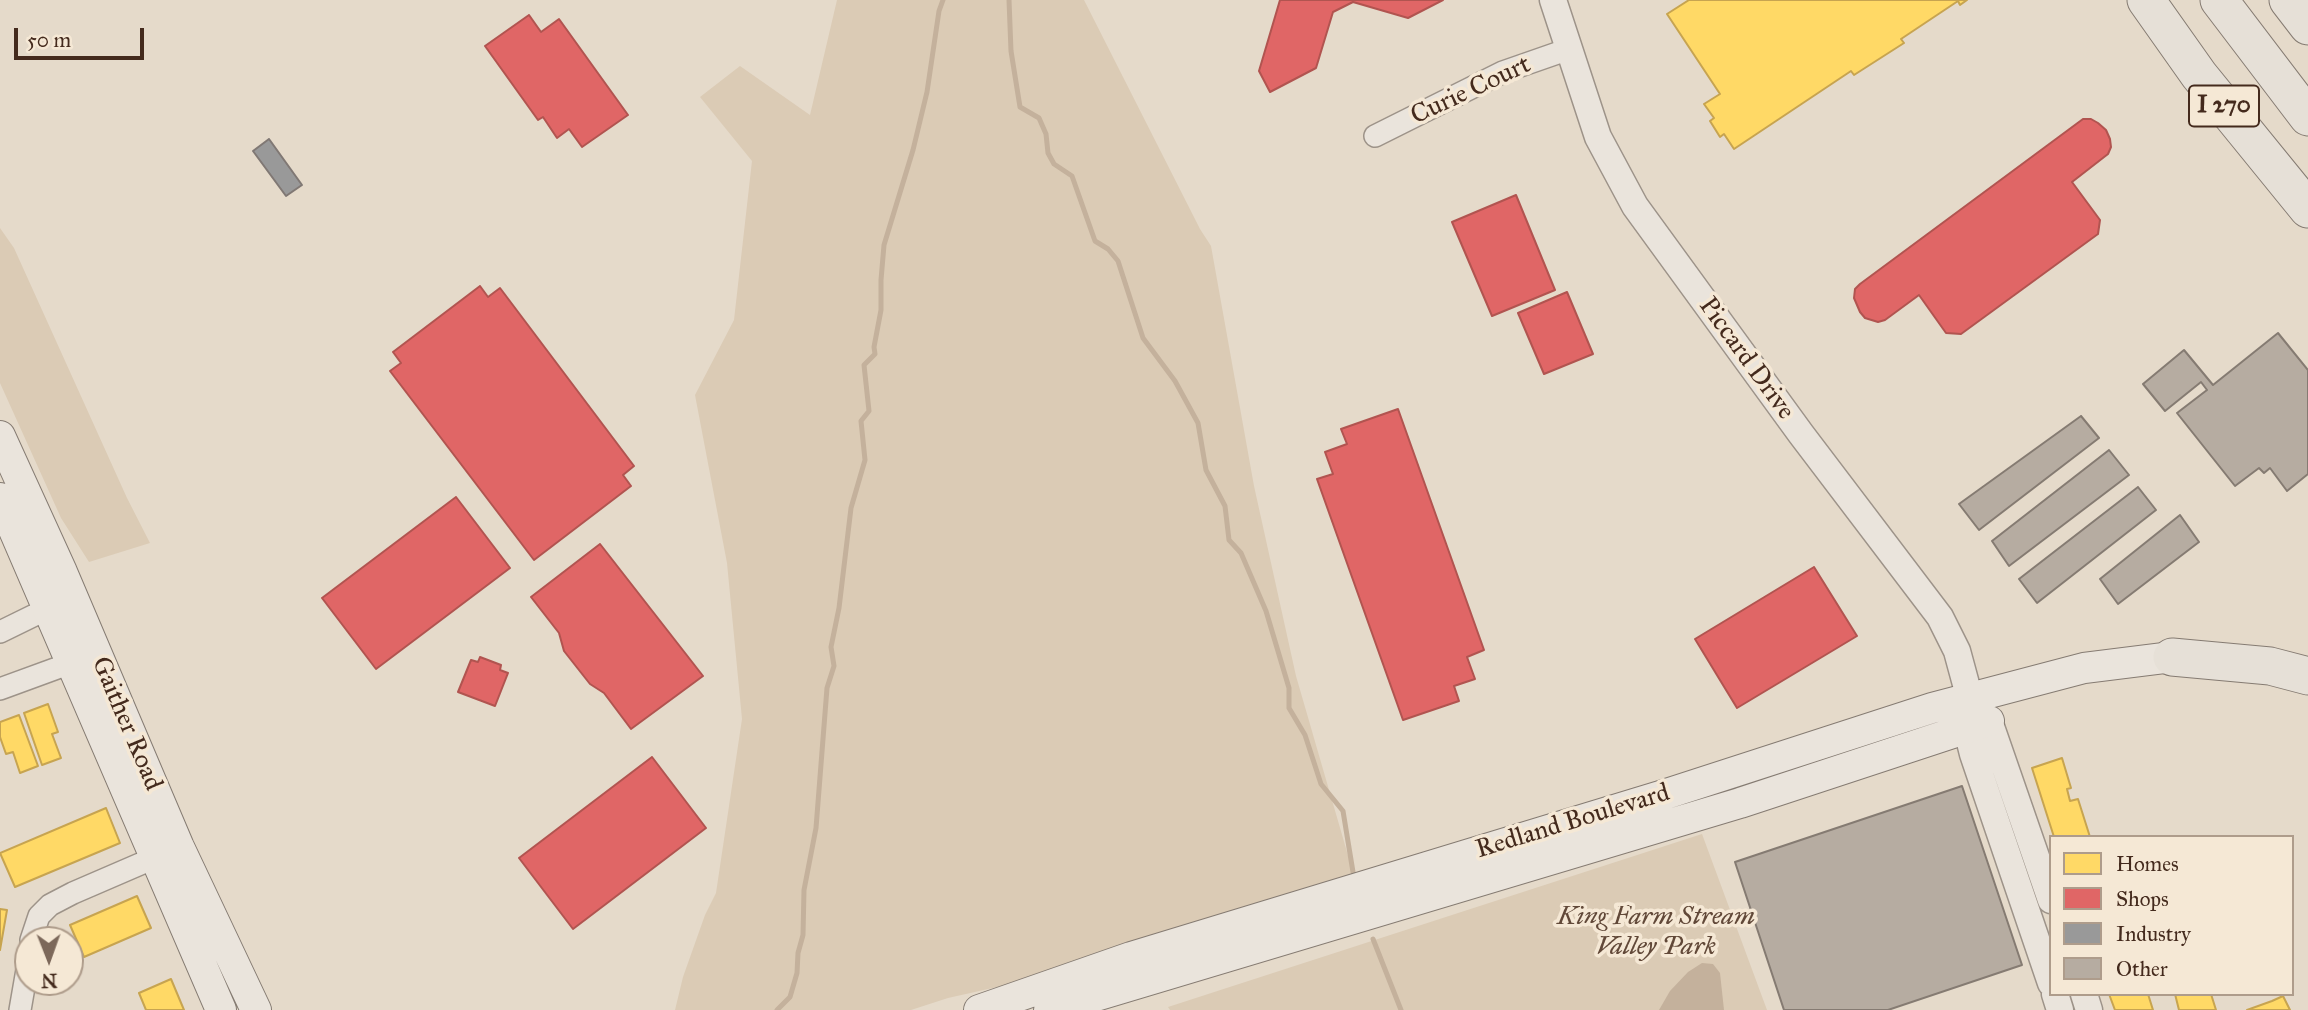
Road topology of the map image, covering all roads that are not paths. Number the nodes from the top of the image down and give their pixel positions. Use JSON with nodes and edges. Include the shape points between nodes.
{"nodes":[{"id":1,"x":1553,"y":0,"type":"edge"},
{"id":2,"x":2146,"y":0,"type":"edge"},
{"id":3,"x":2219,"y":0,"type":"edge"},
{"id":4,"x":2288,"y":0,"type":"edge"},
{"id":5,"x":2308,"y":26,"type":"edge"},
{"id":6,"x":1569,"y":49,"type":"junction"},
{"id":7,"x":2308,"y":117,"type":"edge"},
{"id":8,"x":1375,"y":136,"type":"dead end"},
{"id":9,"x":2308,"y":209,"type":"edge"},
{"id":10,"x":0,"y":436,"type":"edge"},
{"id":11,"x":0,"y":498,"type":"edge"},
{"id":12,"x":49,"y":608,"type":"junction"},
{"id":13,"x":79,"y":615,"type":"junction"},
{"id":14,"x":0,"y":632,"type":"edge"},
{"id":15,"x":81,"y":653,"type":"junction"},
{"id":16,"x":2172,"y":657,"type":"joint"},
{"id":17,"x":2308,"y":676,"type":"edge"},
{"id":18,"x":0,"y":690,"type":"edge"},
{"id":19,"x":1975,"y":717,"type":"junction"},
{"id":20,"x":167,"y":852,"type":"junction"},
{"id":21,"x":2049,"y":895,"type":"edge"},
{"id":22,"x":36,"y":926,"type":"edge"},
{"id":23,"x":2049,"y":977,"type":"edge"},
{"id":24,"x":221,"y":1010,"type":"edge"},
{"id":25,"x":256,"y":1010,"type":"edge"},
{"id":26,"x":979,"y":1010,"type":"edge"},
{"id":27,"x":1049,"y":1010,"type":"edge"}],
"edges":[{"from":1,"to":6,"type":"street","name":"Piccard Drive"},
{"from":2,"to":9,"type":"highway","number":"I 270","via":[[2199,75]]},
{"from":3,"to":7,"type":"highway","number":"I 270"},
{"from":4,"to":5,"type":"highway"},
{"from":6,"to":8,"type":"street","name":"Curie Court","via":[[1503,72]]},
{"from":6,"to":19,"type":"street","name":"Piccard Drive","via":[[1598,137],[1635,206],[1940,617],[1957,651]]},
{"from":10,"to":13,"type":"main road","name":"Gaither Road"},
{"from":11,"to":12,"type":"main road","name":"Gaither Road"},
{"from":12,"to":13,"type":"street"},
{"from":12,"to":14,"type":"street"},
{"from":12,"to":15,"type":"main road","name":"Gaither Road"},
{"from":13,"to":15,"type":"main road","name":"Gaither Road"},
{"from":15,"to":18,"type":"street"},
{"from":15,"to":20,"type":"main road","name":"Gaither Road"},
{"from":16,"to":17,"type":"highway","via":[[2270,666]]},
{"from":16,"to":19,"type":"main road","name":"Redland Boulevard","via":[[2084,668]]},
{"from":19,"to":21,"type":"street","name":"Piccard Drive"},
{"from":19,"to":23,"type":"street","name":"Piccard Drive","via":[[1975,759]]},
{"from":19,"to":26,"type":"main road","name":"Redland Boulevard","via":[[1932,708],[1130,957]]},
{"from":19,"to":27,"type":"main road","name":"Redland Boulevard","via":[[1740,803]]},
{"from":20,"to":22,"type":"street","via":[[50,905]]},
{"from":20,"to":24,"type":"main road","name":"Gaither Road"},
{"from":20,"to":25,"type":"main road","name":"Gaither Road"}]}
